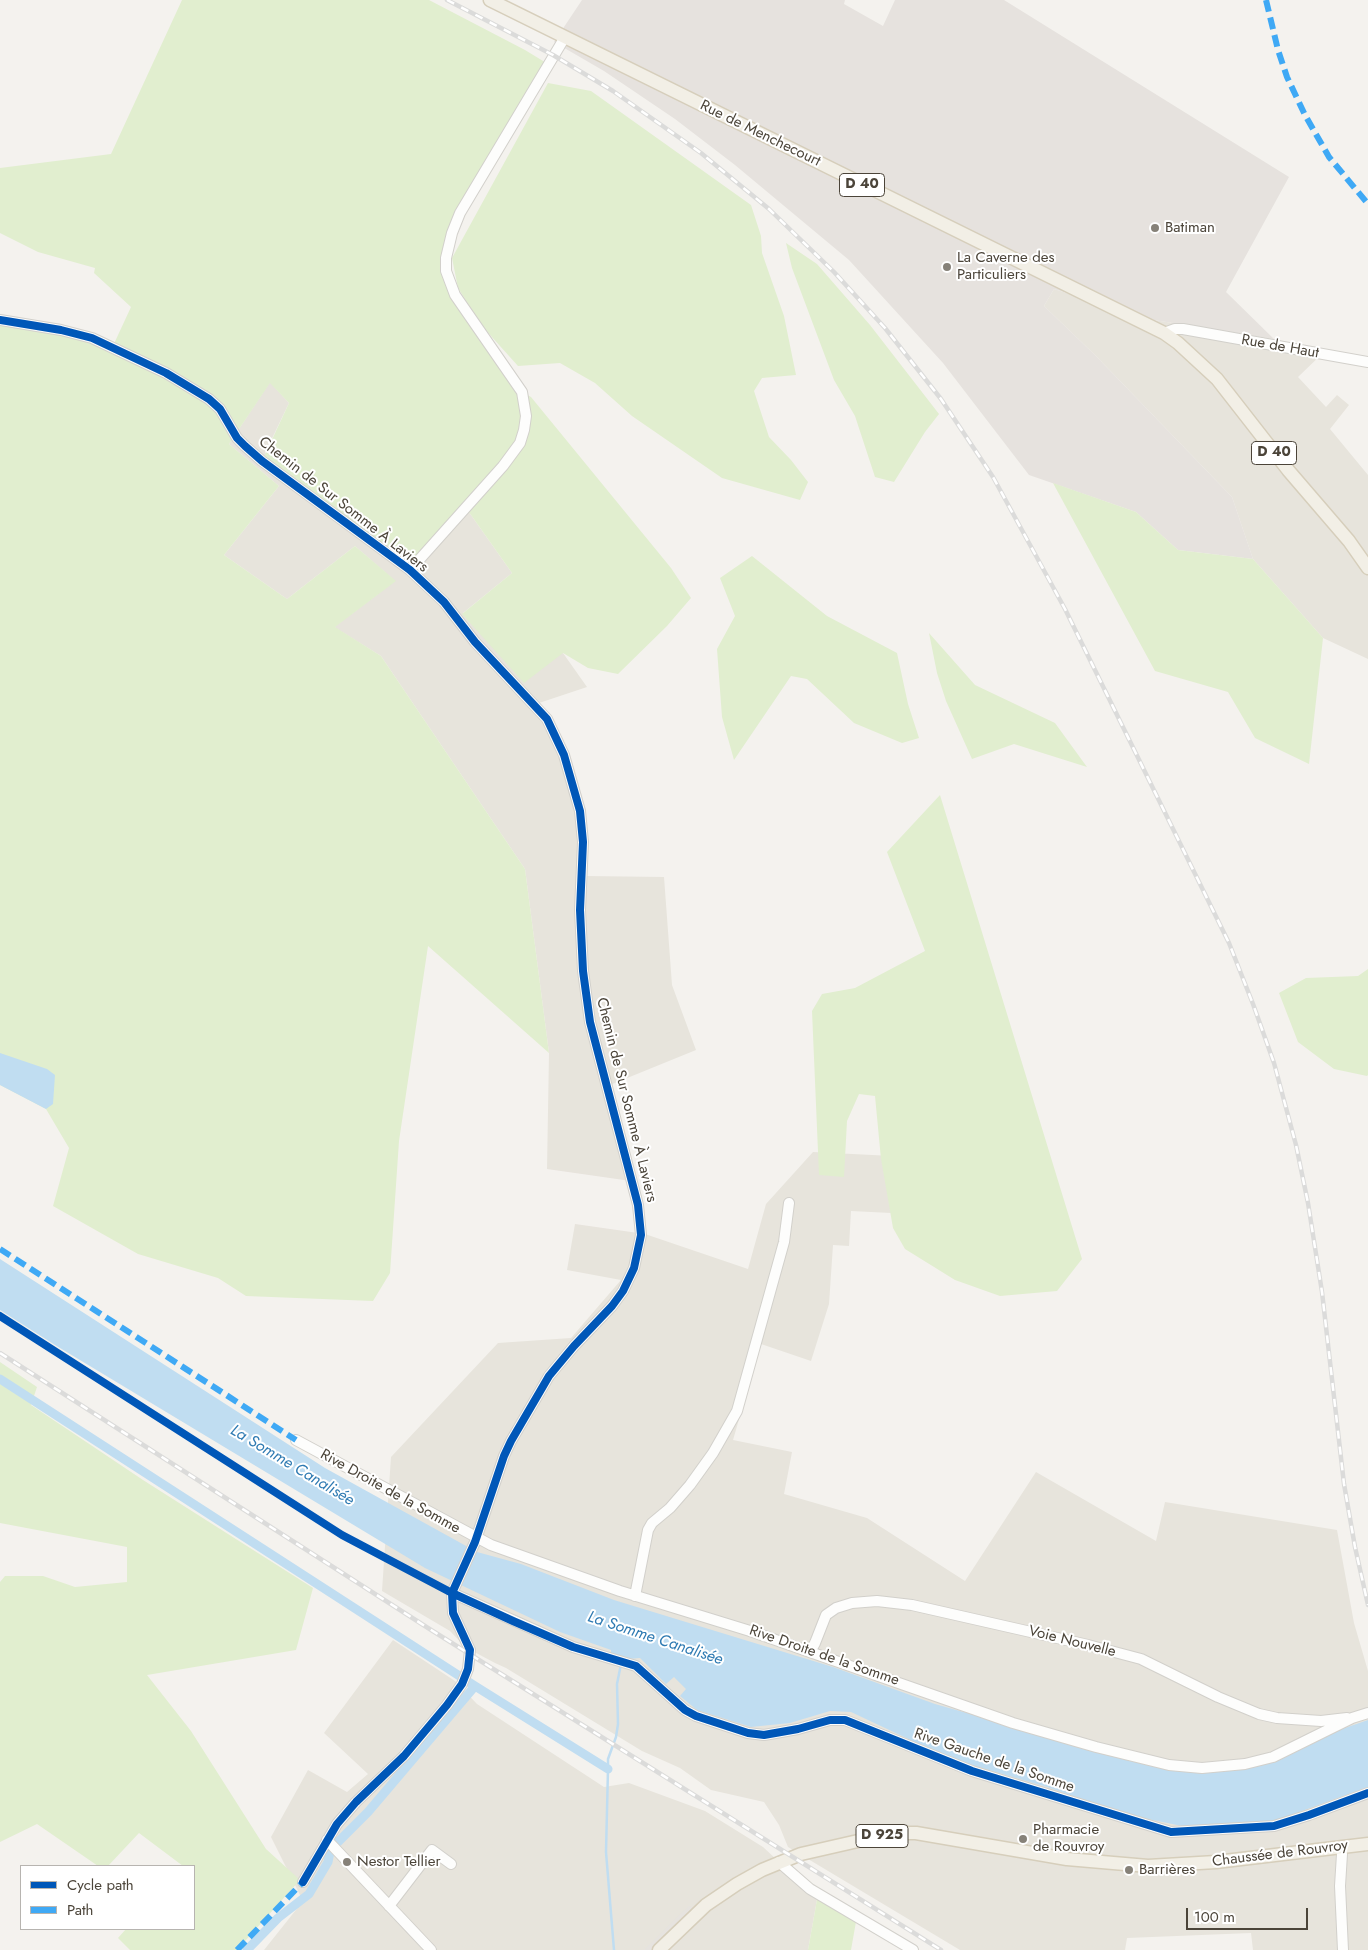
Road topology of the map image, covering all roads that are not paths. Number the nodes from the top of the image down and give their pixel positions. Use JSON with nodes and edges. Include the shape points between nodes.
{"nodes":[{"id":1,"x":490,"y":0,"type":"edge"},
{"id":2,"x":563,"y":36,"type":"junction"},
{"id":3,"x":0,"y":320,"type":"edge"},
{"id":4,"x":1193,"y":332,"type":"junction"},
{"id":5,"x":1164,"y":333,"type":"junction"},
{"id":6,"x":1176,"y":342,"type":"junction"},
{"id":7,"x":1368,"y":362,"type":"edge"},
{"id":8,"x":1368,"y":568,"type":"edge"},
{"id":9,"x":410,"y":570,"type":"junction"},
{"id":10,"x":789,"y":1202,"type":"dead end"},
{"id":11,"x":296,"y":1440,"type":"dead end"},
{"id":12,"x":476,"y":1540,"type":"junction"},
{"id":13,"x":452,"y":1590,"type":"junction"},
{"id":14,"x":635,"y":1596,"type":"junction"},
{"id":15,"x":810,"y":1652,"type":"junction"},
{"id":16,"x":1368,"y":1713,"type":"edge"},
{"id":17,"x":1352,"y":1718,"type":"junction"},
{"id":18,"x":1368,"y":1793,"type":"edge"},
{"id":19,"x":327,"y":1840,"type":"junction"},
{"id":20,"x":1368,"y":1844,"type":"edge"},
{"id":21,"x":1340,"y":1848,"type":"junction"},
{"id":22,"x":779,"y":1862,"type":"junction"},
{"id":23,"x":451,"y":1864,"type":"dead end"},
{"id":24,"x":303,"y":1882,"type":"dead end"},
{"id":25,"x":389,"y":1906,"type":"junction"},
{"id":26,"x":431,"y":1950,"type":"edge"},
{"id":27,"x":658,"y":1950,"type":"edge"},
{"id":28,"x":913,"y":1950,"type":"edge"},
{"id":29,"x":1343,"y":1950,"type":"edge"}],
"edges":[{"from":1,"to":2,"type":"main road","number":"D 40"},
{"from":2,"to":5,"type":"main road","name":"Rue de Menchecourt","number":"D 40"},
{"from":2,"to":9,"type":"street","via":[[460,213],[446,258],[446,271],[455,295],[522,392],[526,416],[524,430],[520,443],[503,466]]},
{"from":3,"to":9,"type":"street","name":"Chemin de Sur Somme À Laviers","via":[[92,338],[141,360],[209,399],[220,409],[238,438],[262,461]]},
{"from":4,"to":5,"type":"street","name":"Rue de Haut","via":[[1175,329]]},
{"from":4,"to":6,"type":"street","via":[[1181,336]]},
{"from":4,"to":7,"type":"street","name":"Rue de Haut"},
{"from":5,"to":6,"type":"main road","name":"Rue de Menchecourt","number":"D 40"},
{"from":6,"to":8,"type":"main road","name":"Rue de Menchecourt","number":"D 40","via":[[1218,379]]},
{"from":9,"to":12,"type":"street","name":"Chemin de Sur Somme À Laviers","via":[[444,602],[475,642],[547,719],[564,755],[582,824],[580,910],[590,1022],[640,1218],[641,1235],[628,1281],[612,1306],[549,1376],[520,1424],[504,1456]]},
{"from":10,"to":14,"type":"street","via":[[784,1242],[737,1410],[690,1485],[648,1530]]},
{"from":11,"to":12,"type":"street","name":"Rive Droite de la Somme"},
{"from":12,"to":13,"type":"street","name":"Chemin de Sur Somme À Laviers"},
{"from":12,"to":14,"type":"street","name":"Rive Droite de la Somme"},
{"from":13,"to":18,"type":"street","name":"Rive Gauche de la Somme","via":[[573,1647],[636,1666],[696,1716],[748,1733],[774,1734],[830,1720],[846,1720],[972,1771],[1171,1832],[1274,1826]]},
{"from":13,"to":19,"type":"street","via":[[453,1613],[470,1650],[462,1684],[404,1756],[356,1802]]},
{"from":14,"to":15,"type":"street","name":"Rive Droite de la Somme"},
{"from":15,"to":17,"type":"street","name":"Rive Droite de la Somme","via":[[1013,1723],[1169,1765],[1202,1768],[1245,1764],[1273,1757]]},
{"from":15,"to":17,"type":"street","name":"Voie Nouvelle","via":[[826,1615],[836,1608],[877,1601],[912,1605],[1141,1659],[1259,1714],[1321,1721]]},
{"from":16,"to":17,"type":"street","name":"Rive Droite de la Somme"},
{"from":19,"to":24,"type":"street"},
{"from":19,"to":25,"type":"street"},
{"from":20,"to":21,"type":"main road","name":"Chaussée de Rouvroy","number":"D 925"},
{"from":21,"to":22,"type":"main road","name":"Chaussée de Rouvroy","number":"D 925","via":[[1148,1866],[1067,1859],[903,1833],[826,1848]]},
{"from":21,"to":29,"type":"street"},
{"from":22,"to":27,"type":"main road","name":"Chaussée de Rouvroy","number":"D 925","via":[[750,1876],[706,1905]]},
{"from":22,"to":28,"type":"street","via":[[810,1889]]},
{"from":23,"to":25,"type":"street","via":[[432,1850]]},
{"from":25,"to":26,"type":"street"}]}
